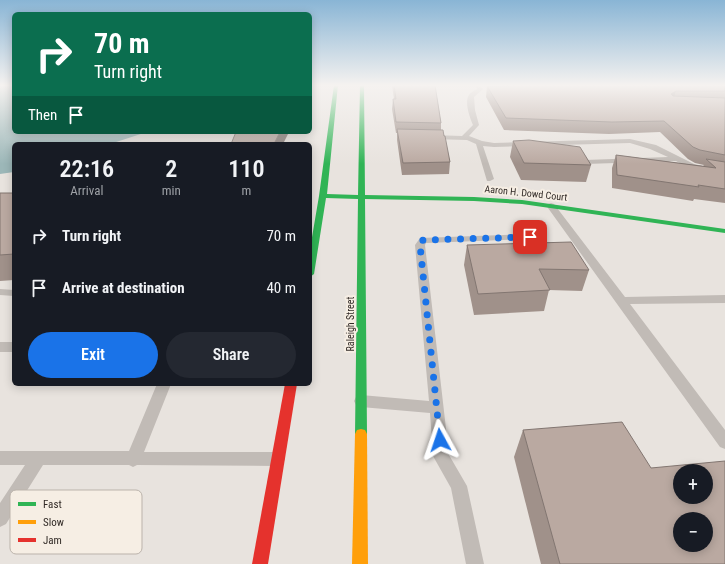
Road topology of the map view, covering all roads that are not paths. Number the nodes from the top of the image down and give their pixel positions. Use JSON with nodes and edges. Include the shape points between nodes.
{"nodes":[{"id":1,"x":332,"y":111,"type":"edge"},
{"id":2,"x":362,"y":111,"type":"edge"},
{"id":3,"x":472,"y":111,"type":"edge"},
{"id":4,"x":425,"y":137,"type":"edge"},
{"id":5,"x":469,"y":138,"type":"junction"},
{"id":6,"x":479,"y":143,"type":"junction"},
{"id":7,"x":677,"y":159,"type":"junction"},
{"id":8,"x":585,"y":162,"type":"edge"},
{"id":9,"x":725,"y":172,"type":"edge"},
{"id":10,"x":490,"y":179,"type":"dead end"},
{"id":11,"x":320,"y":196,"type":"junction"},
{"id":12,"x":362,"y":196,"type":"junction"},
{"id":13,"x":551,"y":206,"type":"junction"},
{"id":14,"x":725,"y":231,"type":"edge"},
{"id":15,"x":530,"y":237,"type":"dead end"},
{"id":16,"x":312,"y":258,"type":"edge"},
{"id":17,"x":0,"y":292,"type":"edge"},
{"id":18,"x":12,"y":293,"type":"edge"},
{"id":19,"x":725,"y":299,"type":"edge"},
{"id":20,"x":621,"y":301,"type":"junction"},
{"id":21,"x":0,"y":347,"type":"edge"},
{"id":22,"x":12,"y":347,"type":"edge"},
{"id":23,"x":163,"y":386,"type":"edge"},
{"id":24,"x":291,"y":386,"type":"edge"},
{"id":25,"x":361,"y":401,"type":"junction"},
{"id":26,"x":437,"y":408,"type":"junction"},
{"id":27,"x":725,"y":442,"type":"edge"},
{"id":28,"x":0,"y":458,"type":"edge"},
{"id":29,"x":38,"y":459,"type":"junction"},
{"id":30,"x":278,"y":459,"type":"junction"},
{"id":31,"x":133,"y":460,"type":"junction"},
{"id":32,"x":18,"y":490,"type":"edge"},
{"id":33,"x":10,"y":502,"type":"edge"},
{"id":34,"x":0,"y":518,"type":"edge"},
{"id":35,"x":260,"y":564,"type":"edge"},
{"id":36,"x":360,"y":564,"type":"edge"},
{"id":37,"x":475,"y":564,"type":"edge"}],
"edges":[{"from":1,"to":11,"type":"street"},
{"from":2,"to":12,"type":"street","name":"Raleigh Street"},
{"from":3,"to":5,"type":"lane","via":[[476,125],[465,136]]},
{"from":4,"to":5,"type":"lane"},
{"from":5,"to":6,"type":"lane"},
{"from":6,"to":7,"type":"lane","via":[[494,145],[630,141],[653,147]]},
{"from":6,"to":10,"type":"lane"},
{"from":7,"to":8,"type":"lane"},
{"from":7,"to":9,"type":"lane","via":[[692,166]]},
{"from":11,"to":12,"type":"street","name":"Aaron H. Dowd Court"},
{"from":11,"to":16,"type":"street"},
{"from":12,"to":13,"type":"street","name":"Aaron H. Dowd Court","via":[[474,199]]},
{"from":12,"to":25,"type":"street","name":"Raleigh Street"},
{"from":13,"to":14,"type":"street","name":"Aaron H. Dowd Court"},
{"from":13,"to":20,"type":"lane"},
{"from":15,"to":26,"type":"lane","via":[[423,240],[420,245]]},
{"from":17,"to":18,"type":"lane"},
{"from":19,"to":20,"type":"lane"},
{"from":20,"to":27,"type":"lane"},
{"from":21,"to":22,"type":"lane"},
{"from":23,"to":31,"type":"lane"},
{"from":24,"to":30,"type":"street"},
{"from":25,"to":26,"type":"lane"},
{"from":25,"to":36,"type":"street","name":"Raleigh Street"},
{"from":26,"to":37,"type":"lane","via":[[441,456],[459,486]]},
{"from":28,"to":29,"type":"lane"},
{"from":29,"to":31,"type":"lane"},
{"from":29,"to":32,"type":"lane"},
{"from":30,"to":31,"type":"lane"},
{"from":30,"to":35,"type":"street"},
{"from":33,"to":34,"type":"lane"}]}
